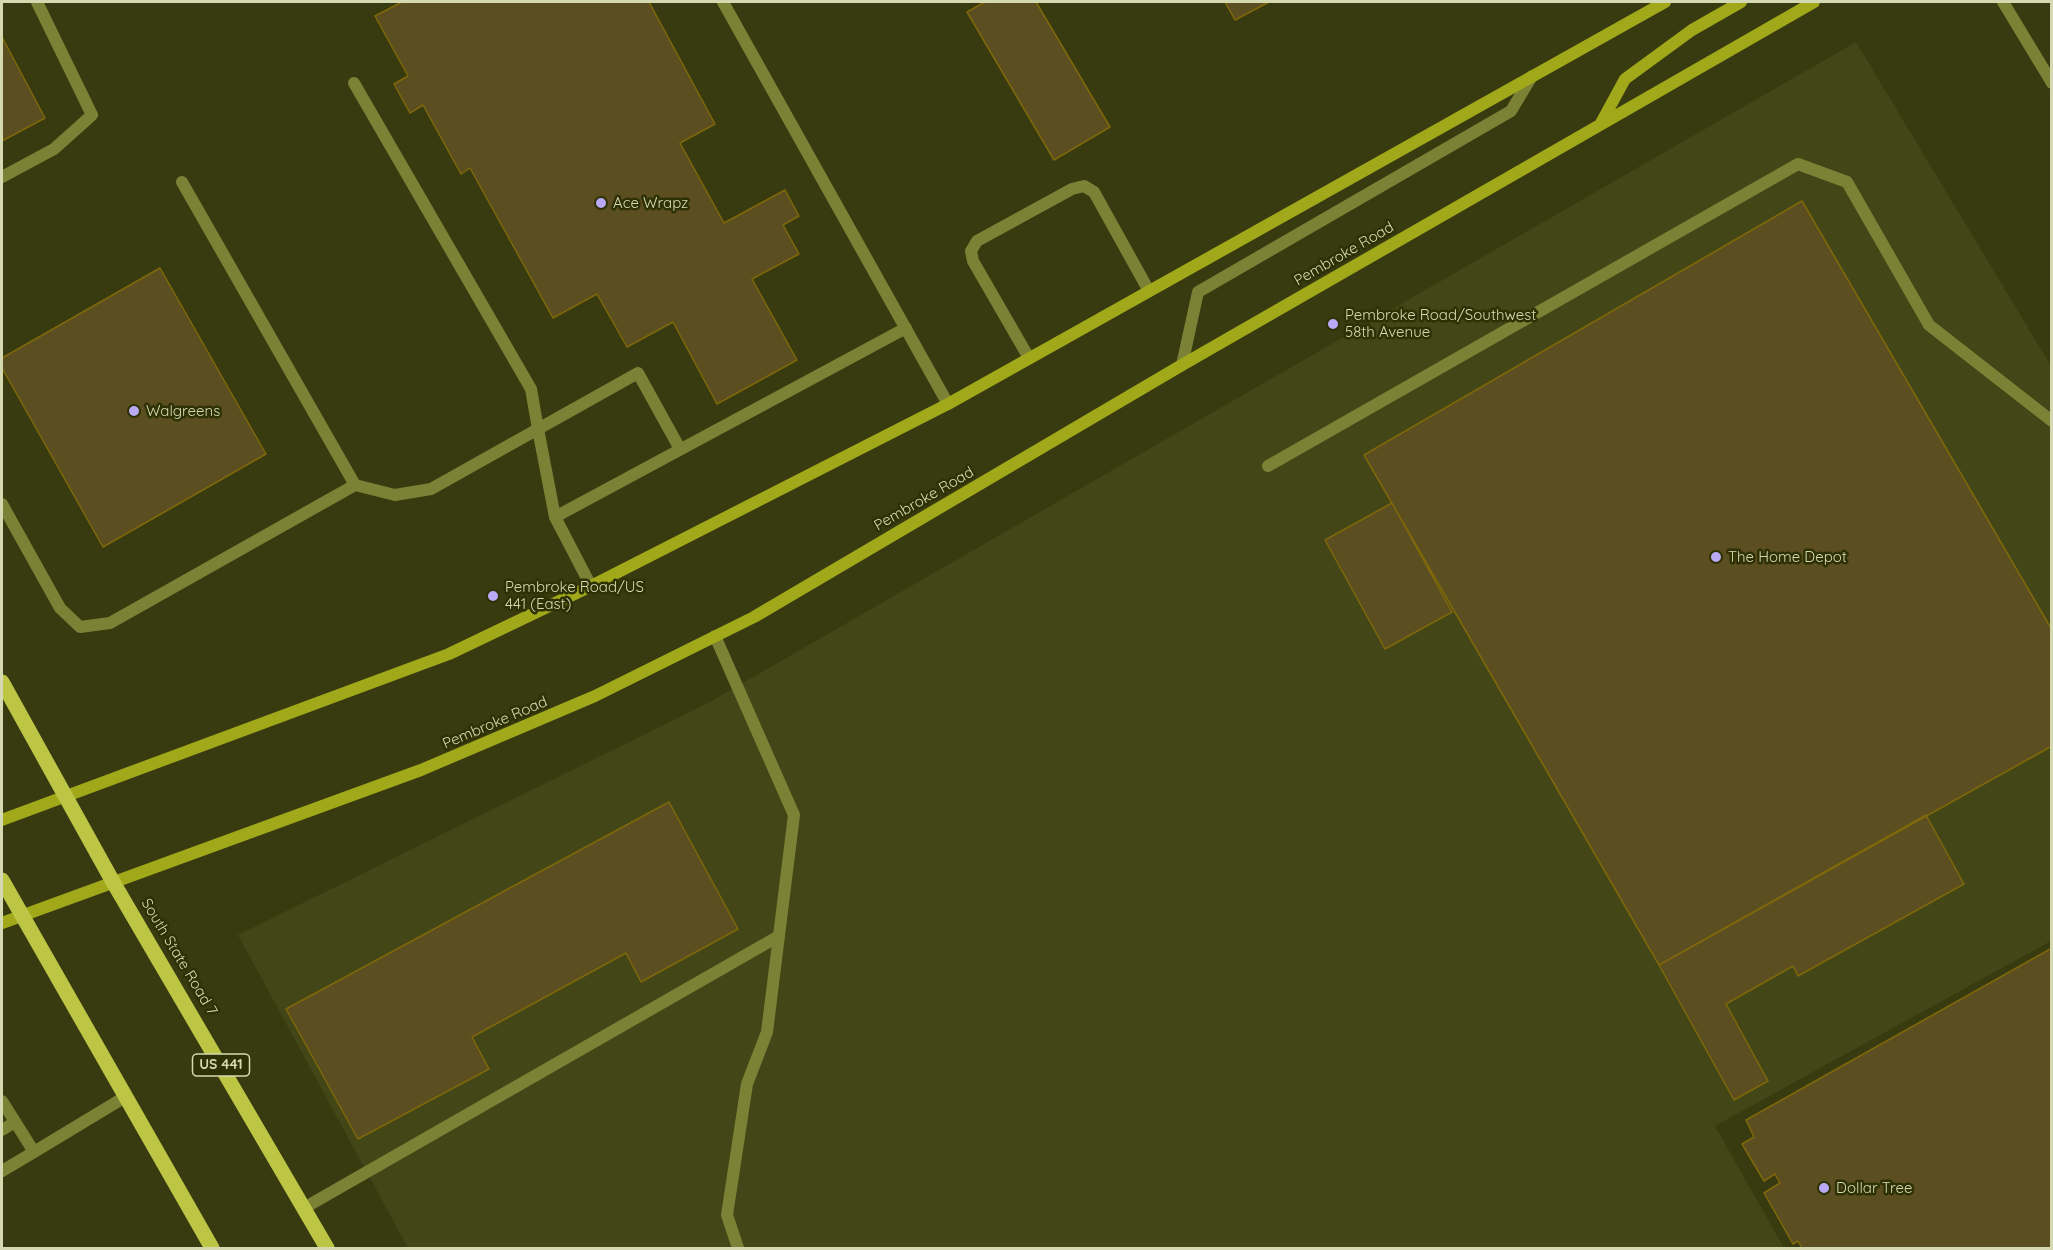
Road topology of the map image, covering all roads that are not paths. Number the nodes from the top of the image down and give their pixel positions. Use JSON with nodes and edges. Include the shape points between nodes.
{"nodes":[{"id":1,"x":37,"y":2,"type":"edge"},
{"id":2,"x":723,"y":2,"type":"edge"},
{"id":3,"x":1665,"y":2,"type":"edge"},
{"id":4,"x":1741,"y":2,"type":"edge"},
{"id":5,"x":1814,"y":2,"type":"edge"},
{"id":6,"x":2003,"y":2,"type":"edge"},
{"id":7,"x":1532,"y":76,"type":"junction"},
{"id":8,"x":354,"y":83,"type":"dead end"},
{"id":9,"x":2052,"y":83,"type":"edge"},
{"id":10,"x":1600,"y":124,"type":"junction"},
{"id":11,"x":2,"y":177,"type":"edge"},
{"id":12,"x":182,"y":182,"type":"dead end"},
{"id":13,"x":1149,"y":291,"type":"junction"},
{"id":14,"x":906,"y":328,"type":"junction"},
{"id":15,"x":1029,"y":358,"type":"junction"},
{"id":16,"x":1182,"y":364,"type":"junction"},
{"id":17,"x":948,"y":404,"type":"junction"},
{"id":18,"x":2052,"y":421,"type":"edge"},
{"id":19,"x":538,"y":429,"type":"junction"},
{"id":20,"x":680,"y":448,"type":"junction"},
{"id":21,"x":1268,"y":466,"type":"dead end"},
{"id":22,"x":355,"y":485,"type":"junction"},
{"id":23,"x":2,"y":504,"type":"edge"},
{"id":24,"x":555,"y":517,"type":"junction"},
{"id":25,"x":591,"y":586,"type":"junction"},
{"id":26,"x":715,"y":636,"type":"junction"},
{"id":27,"x":2,"y":682,"type":"edge"},
{"id":28,"x":66,"y":796,"type":"junction"},
{"id":29,"x":2,"y":820,"type":"edge"},
{"id":30,"x":2,"y":880,"type":"edge"},
{"id":31,"x":113,"y":882,"type":"junction"},
{"id":32,"x":23,"y":915,"type":"junction"},
{"id":33,"x":2,"y":923,"type":"edge"},
{"id":34,"x":778,"y":936,"type":"junction"},
{"id":35,"x":125,"y":1097,"type":"junction"},
{"id":36,"x":2,"y":1101,"type":"edge"},
{"id":37,"x":15,"y":1122,"type":"junction"},
{"id":38,"x":2,"y":1130,"type":"edge"},
{"id":39,"x":34,"y":1152,"type":"junction"},
{"id":40,"x":2,"y":1171,"type":"edge"},
{"id":41,"x":304,"y":1208,"type":"junction"},
{"id":42,"x":212,"y":1248,"type":"edge"},
{"id":43,"x":327,"y":1248,"type":"edge"},
{"id":44,"x":738,"y":1248,"type":"edge"}],
"edges":[{"from":1,"to":11,"type":"street","via":[[92,115],[54,149]]},
{"from":2,"to":14,"type":"street"},
{"from":3,"to":7,"type":"main road"},
{"from":4,"to":10,"type":"main road","via":[[1692,30],[1625,79]]},
{"from":5,"to":10,"type":"main road","name":"Pembroke Road"},
{"from":6,"to":9,"type":"street"},
{"from":7,"to":13,"type":"main road"},
{"from":7,"to":16,"type":"street","via":[[1511,111],[1198,292]]},
{"from":8,"to":19,"type":"street","via":[[531,389]]},
{"from":10,"to":16,"type":"main road","name":"Pembroke Road"},
{"from":12,"to":22,"type":"street"},
{"from":13,"to":15,"type":"main road"},
{"from":13,"to":15,"type":"street","via":[[1094,192],[1084,186],[977,241],[971,251],[973,261]]},
{"from":14,"to":17,"type":"street"},
{"from":14,"to":20,"type":"street"},
{"from":15,"to":17,"type":"main road"},
{"from":16,"to":26,"type":"main road","name":"Pembroke Road","via":[[754,617]]},
{"from":17,"to":25,"type":"main road"},
{"from":18,"to":21,"type":"street","via":[[1929,326],[1847,182],[1798,164]]},
{"from":19,"to":20,"type":"street","via":[[638,373]]},
{"from":19,"to":22,"type":"street","via":[[431,489],[395,495]]},
{"from":19,"to":24,"type":"street"},
{"from":20,"to":24,"type":"street"},
{"from":22,"to":23,"type":"street","via":[[110,623],[80,627],[60,608]]},
{"from":24,"to":25,"type":"street"},
{"from":25,"to":28,"type":"main road","via":[[449,654]]},
{"from":26,"to":31,"type":"main road","name":"Pembroke Road","via":[[595,696],[421,770]]},
{"from":26,"to":34,"type":"street","via":[[794,815]]},
{"from":27,"to":28,"type":"main road","name":"South State Road 7","number":"US 441"},
{"from":28,"to":29,"type":"main road"},
{"from":28,"to":31,"type":"main road","name":"South State Road 7","number":"US 441"},
{"from":30,"to":32,"type":"main road"},
{"from":31,"to":32,"type":"main road","name":"Pembroke Road"},
{"from":31,"to":41,"type":"main road","name":"South State Road 7","number":"US 441"},
{"from":32,"to":33,"type":"main road","name":"Pembroke Road"},
{"from":32,"to":35,"type":"main road"},
{"from":34,"to":41,"type":"street"},
{"from":34,"to":44,"type":"street","via":[[767,1032],[747,1084],[727,1215]]},
{"from":35,"to":39,"type":"street"},
{"from":35,"to":42,"type":"main road"},
{"from":36,"to":37,"type":"street"},
{"from":37,"to":38,"type":"street"},
{"from":37,"to":39,"type":"street"},
{"from":39,"to":40,"type":"street"},
{"from":41,"to":43,"type":"main road","name":"South State Road 7","number":"US 441"}]}
